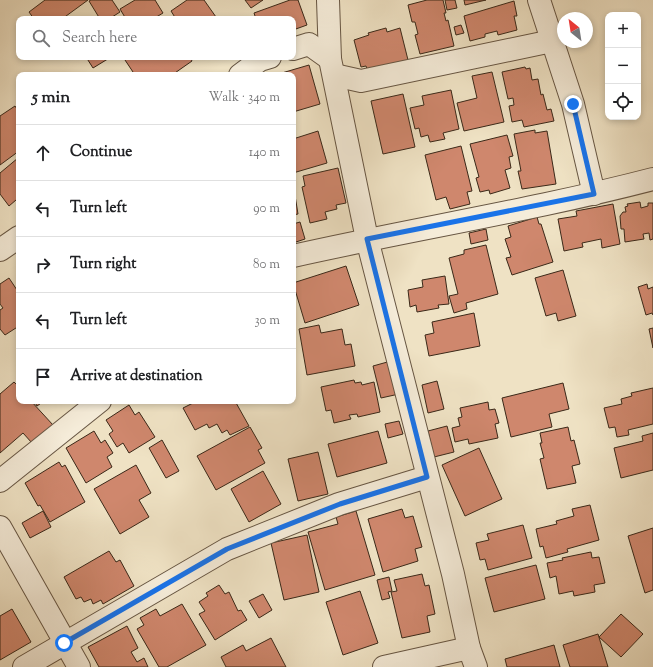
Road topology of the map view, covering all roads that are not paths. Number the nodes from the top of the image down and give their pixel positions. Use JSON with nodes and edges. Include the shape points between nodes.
{"nodes":[{"id":1,"x":328,"y":0,"type":"edge"},
{"id":2,"x":539,"y":0,"type":"edge"},
{"id":3,"x":552,"y":41,"type":"junction"},
{"id":4,"x":296,"y":48,"type":"edge"},
{"id":5,"x":260,"y":60,"type":"edge"},
{"id":6,"x":332,"y":67,"type":"junction"},
{"id":7,"x":244,"y":72,"type":"edge"},
{"id":8,"x":653,"y":179,"type":"edge"},
{"id":9,"x":594,"y":194,"type":"junction"},
{"id":10,"x":367,"y":239,"type":"junction"},
{"id":11,"x":296,"y":255,"type":"edge"},
{"id":12,"x":96,"y":404,"type":"edge"},
{"id":13,"x":427,"y":477,"type":"junction"},
{"id":14,"x":0,"y":481,"type":"edge"},
{"id":15,"x":0,"y":527,"type":"edge"},
{"id":16,"x":64,"y":643,"type":"junction"},
{"id":17,"x":472,"y":657,"type":"edge"},
{"id":18,"x":24,"y":667,"type":"edge"},
{"id":19,"x":79,"y":667,"type":"edge"},
{"id":20,"x":384,"y":667,"type":"edge"}],
"edges":[{"from":1,"to":6,"type":"street"},
{"from":2,"to":3,"type":"street"},
{"from":3,"to":6,"type":"street","via":[[361,81]]},
{"from":3,"to":9,"type":"street","via":[[573,104]]},
{"from":4,"to":6,"type":"street","via":[[309,44]]},
{"from":5,"to":7,"type":"street"},
{"from":6,"to":10,"type":"street"},
{"from":8,"to":9,"type":"street"},
{"from":9,"to":10,"type":"street"},
{"from":10,"to":11,"type":"street"},
{"from":10,"to":13,"type":"street"},
{"from":12,"to":14,"type":"street"},
{"from":13,"to":16,"type":"street","via":[[340,504],[227,549]]},
{"from":13,"to":17,"type":"street"},
{"from":15,"to":16,"type":"street"},
{"from":16,"to":18,"type":"street"},
{"from":16,"to":19,"type":"street"},
{"from":17,"to":20,"type":"street"}]}
